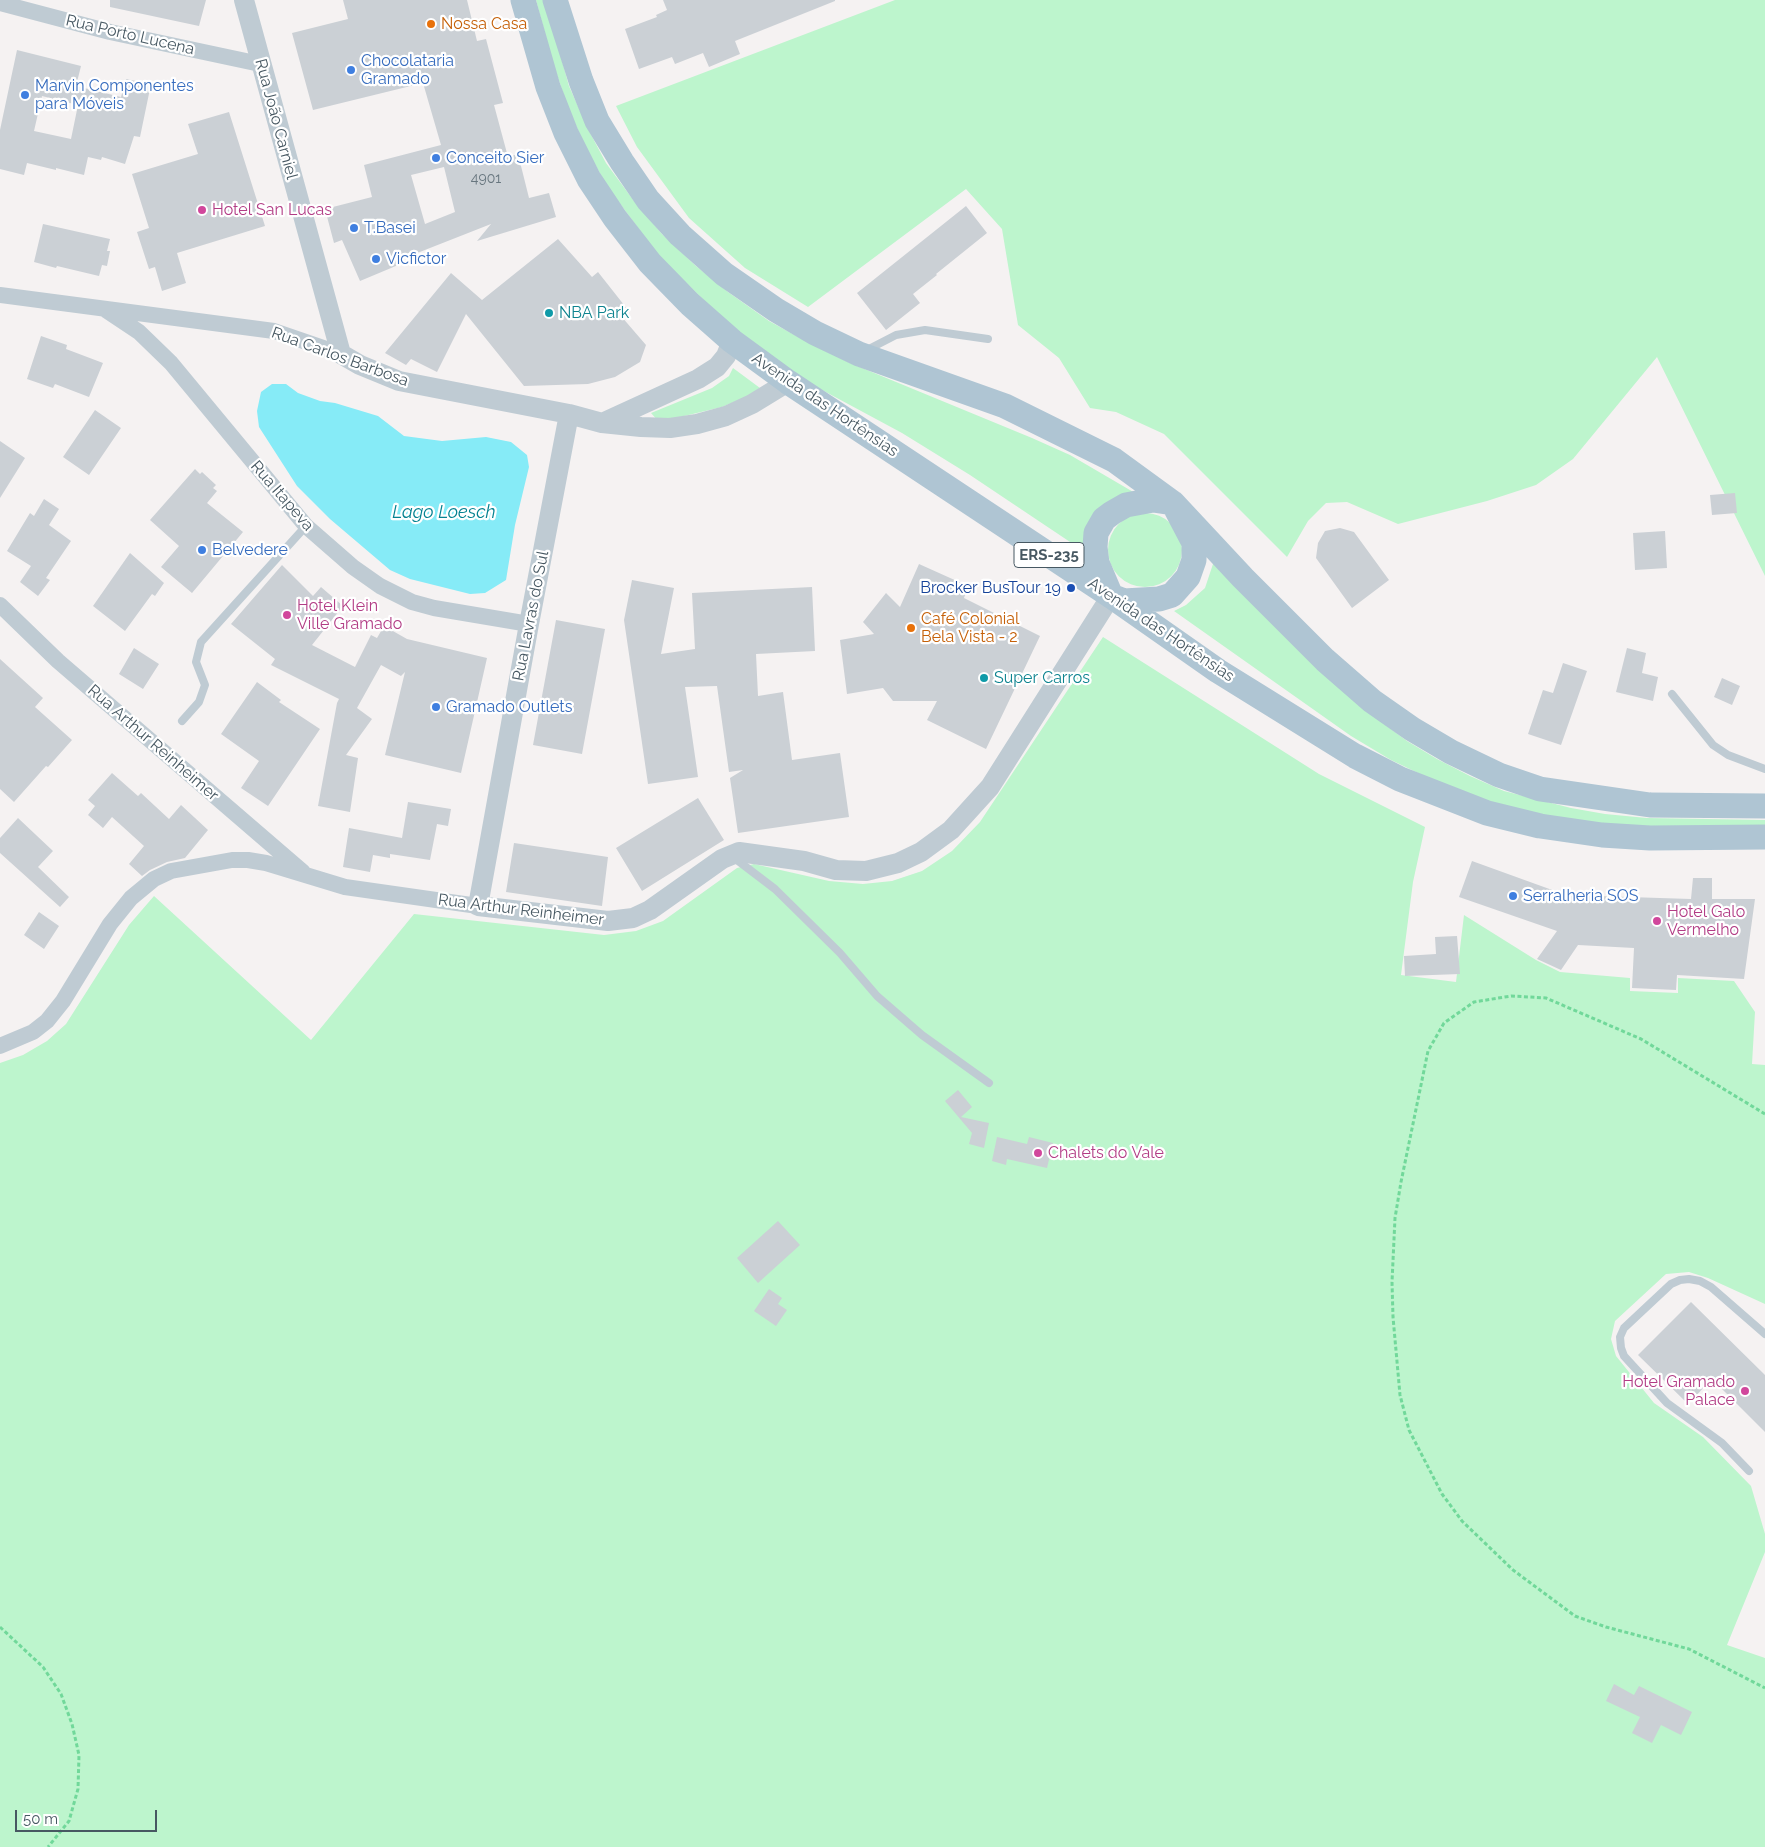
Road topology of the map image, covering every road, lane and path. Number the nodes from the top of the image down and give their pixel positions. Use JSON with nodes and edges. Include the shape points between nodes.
{"nodes":[{"id":1,"x":244,"y":0,"type":"edge"},
{"id":2,"x":523,"y":0,"type":"edge"},
{"id":3,"x":555,"y":0,"type":"edge"},
{"id":4,"x":0,"y":2,"type":"edge"},
{"id":5,"x":260,"y":64,"type":"junction"},
{"id":6,"x":0,"y":295,"type":"edge"},
{"id":7,"x":106,"y":310,"type":"junction"},
{"id":8,"x":988,"y":339,"type":"dead end"},
{"id":9,"x":732,"y":341,"type":"junction"},
{"id":10,"x":341,"y":354,"type":"junction"},
{"id":11,"x":859,"y":354,"type":"junction"},
{"id":12,"x":788,"y":382,"type":"junction"},
{"id":13,"x":569,"y":414,"type":"junction"},
{"id":14,"x":602,"y":422,"type":"junction"},
{"id":15,"x":1173,"y":503,"type":"junction"},
{"id":16,"x":306,"y":526,"type":"junction"},
{"id":17,"x":1111,"y":596,"type":"junction"},
{"id":18,"x":0,"y":605,"type":"edge"},
{"id":19,"x":529,"y":624,"type":"junction"},
{"id":20,"x":1672,"y":694,"type":"dead end"},
{"id":21,"x":182,"y":721,"type":"dead end"},
{"id":22,"x":1765,"y":770,"type":"edge"},
{"id":23,"x":1765,"y":806,"type":"edge"},
{"id":24,"x":1765,"y":837,"type":"edge"},
{"id":25,"x":730,"y":855,"type":"junction"},
{"id":26,"x":309,"y":877,"type":"junction"},
{"id":27,"x":478,"y":906,"type":"junction"},
{"id":28,"x":0,"y":1046,"type":"edge"},
{"id":29,"x":989,"y":1083,"type":"dead end"},
{"id":30,"x":1765,"y":1114,"type":"edge"},
{"id":31,"x":1765,"y":1334,"type":"edge"},
{"id":32,"x":1749,"y":1471,"type":"dead end"},
{"id":33,"x":0,"y":1627,"type":"edge"},
{"id":34,"x":1765,"y":1688,"type":"edge"},
{"id":35,"x":48,"y":1847,"type":"edge"}],
"edges":[{"from":1,"to":5,"type":"street","name":"Rua João Carniel"},
{"from":2,"to":9,"type":"main road","name":"Avenida das Hortênsias","number":"ERS-235","via":[[548,87],[566,134],[589,179],[650,263]]},
{"from":3,"to":11,"type":"main road","via":[[597,121],[648,200],[680,236],[724,274],[776,310]]},
{"from":4,"to":5,"type":"street","name":"Rua Porto Lucena","via":[[110,32]]},
{"from":5,"to":10,"type":"street","name":"Rua João Carniel"},
{"from":6,"to":7,"type":"street","name":"Rua Carlos Barbosa"},
{"from":7,"to":10,"type":"street","name":"Rua Carlos Barbosa","via":[[274,331]]},
{"from":7,"to":16,"type":"street","name":"Rua Itapeva","via":[[139,332],[171,363]]},
{"from":8,"to":11,"type":"lane","via":[[925,330],[896,335]]},
{"from":9,"to":12,"type":"main road","name":"Avenida das Hortênsias","number":"ERS-235"},
{"from":9,"to":14,"type":"street","via":[[717,367],[698,379]]},
{"from":10,"to":13,"type":"street","name":"Rua Carlos Barbosa","via":[[400,381]]},
{"from":11,"to":15,"type":"main road","via":[[1005,406],[1053,428],[1114,460]]},
{"from":12,"to":14,"type":"street","name":"Rua Carlos Barbosa","via":[[726,416],[697,424],[641,428]]},
{"from":12,"to":17,"type":"main road","name":"Avenida das Hortênsias","number":"ERS-235"},
{"from":13,"to":14,"type":"street","name":"Rua Carlos Barbosa"},
{"from":13,"to":19,"type":"street","name":"Rua Lavras do Sul"},
{"from":15,"to":17,"type":"main road","via":[[1153,500],[1126,505],[1104,519],[1096,533],[1095,547],[1097,563]]},
{"from":15,"to":17,"type":"main road","via":[[1194,543],[1194,560],[1188,577],[1172,595],[1159,599],[1124,601]]},
{"from":15,"to":23,"type":"main road","via":[[1325,660],[1372,701],[1412,730],[1451,752],[1499,775],[1540,789],[1650,805]]},
{"from":16,"to":19,"type":"street","name":"Rua Itapeva","via":[[380,586],[412,602]]},
{"from":16,"to":21,"type":"lane","via":[[201,642],[196,662],[205,685],[199,702]]},
{"from":17,"to":24,"type":"main road","name":"Avenida das Hortênsias","number":"ERS-235","via":[[1218,670],[1331,741],[1400,779],[1449,800],[1540,826],[1602,835]]},
{"from":17,"to":25,"type":"street","via":[[990,787],[951,830],[921,852],[898,863],[866,871],[836,870],[804,861],[739,852]]},
{"from":18,"to":26,"type":"street","name":"Rua Arthur Reinheimer","via":[[58,661]]},
{"from":19,"to":27,"type":"street","name":"Rua Lavras do Sul"},
{"from":20,"to":22,"type":"lane","via":[[1713,745],[1728,755]]},
{"from":25,"to":27,"type":"street","name":"Rua Arthur Reinheimer","via":[[650,910],[633,918],[608,921]]},
{"from":25,"to":29,"type":"lane","via":[[775,889],[840,953],[877,996],[922,1035]]},
{"from":26,"to":27,"type":"street","name":"Rua Arthur Reinheimer","via":[[345,887]]},
{"from":26,"to":28,"type":"street","name":"Rua Arthur Reinheimer","via":[[266,863],[232,860],[171,871],[154,879],[131,898],[110,924],[63,1001],[47,1021],[33,1032]]},
{"from":30,"to":34,"type":"path","via":[[1641,1039],[1546,998],[1511,996],[1474,1002],[1444,1023],[1428,1051],[1396,1209],[1392,1282],[1400,1395],[1409,1430],[1442,1494],[1462,1521],[1512,1570],[1575,1616],[1689,1649]]},
{"from":31,"to":32,"type":"lane","via":[[1711,1287],[1689,1279],[1671,1284],[1624,1328],[1620,1337],[1624,1356],[1667,1403],[1722,1443]]},
{"from":33,"to":35,"type":"path","via":[[43,1667],[61,1694],[80,1755],[78,1789],[69,1821]]}]}
